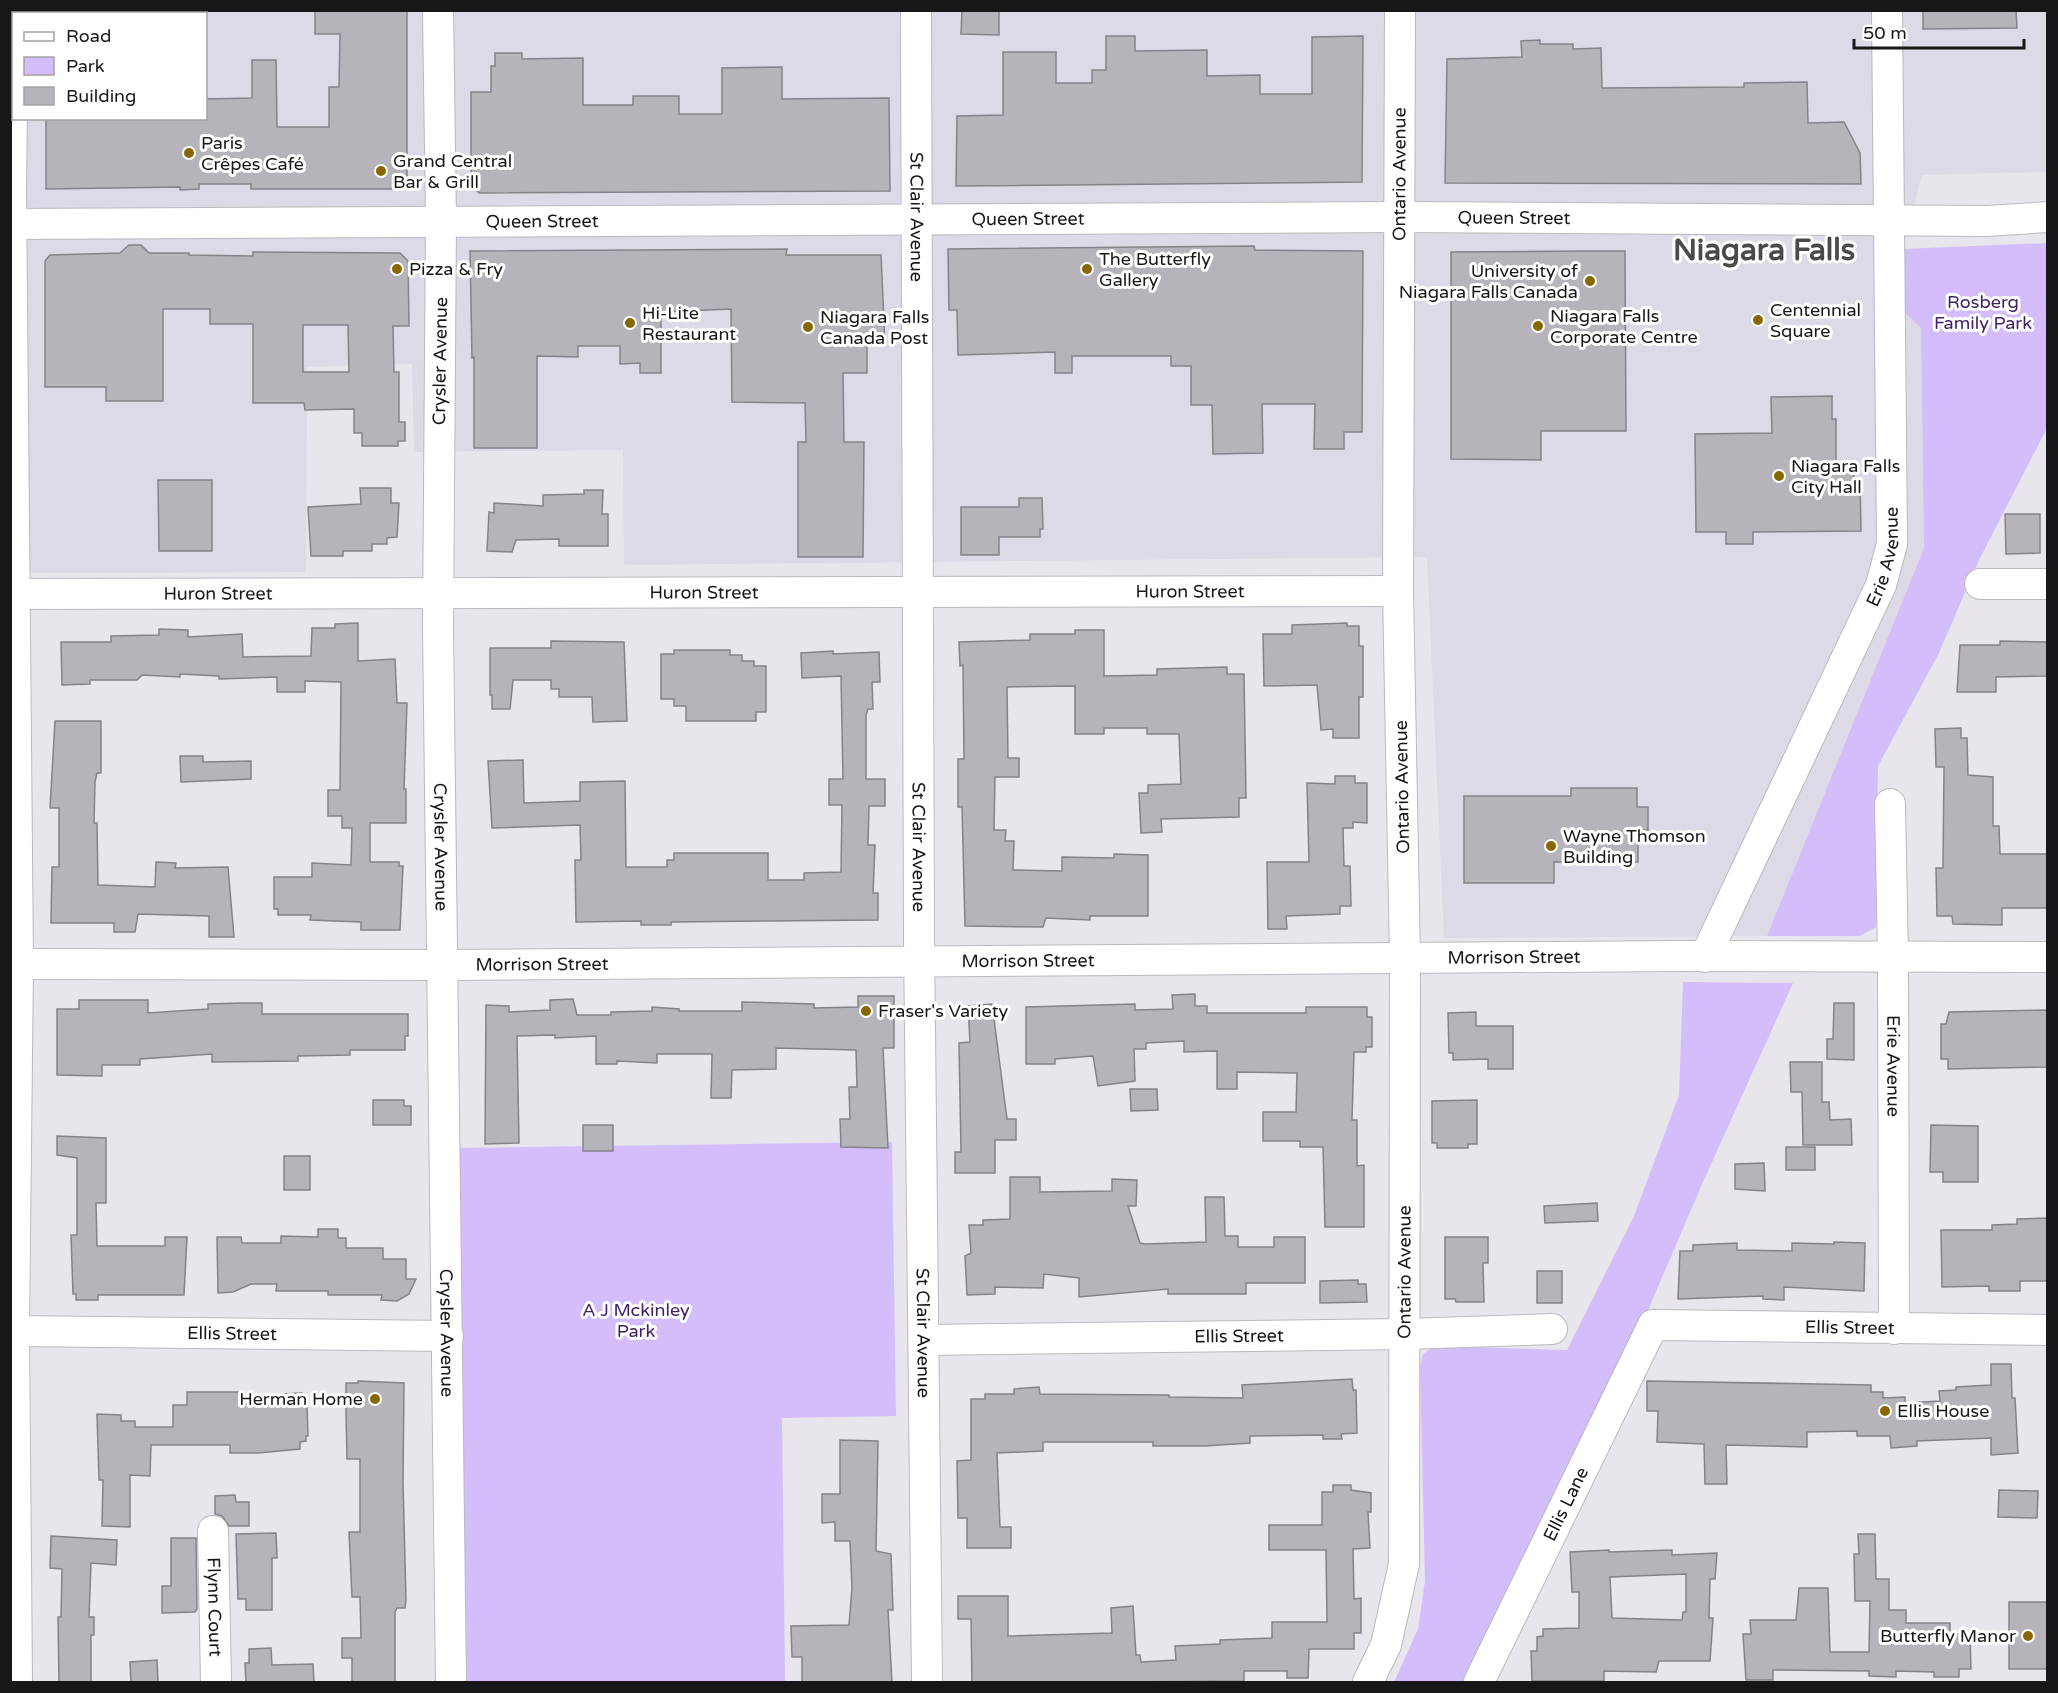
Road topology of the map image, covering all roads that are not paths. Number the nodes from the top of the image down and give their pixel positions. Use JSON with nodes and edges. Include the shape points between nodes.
{"nodes":[{"id":1,"x":438,"y":10,"type":"edge"},
{"id":2,"x":916,"y":10,"type":"edge"},
{"id":3,"x":1400,"y":10,"type":"edge"},
{"id":4,"x":1887,"y":10,"type":"edge"},
{"id":5,"x":12,"y":117,"type":"edge"},
{"id":6,"x":1398,"y":217,"type":"junction"},
{"id":7,"x":2048,"y":217,"type":"edge"},
{"id":8,"x":441,"y":220,"type":"junction"},
{"id":9,"x":1890,"y":220,"type":"junction"},
{"id":10,"x":917,"y":221,"type":"junction"},
{"id":11,"x":11,"y":224,"type":"edge"},
{"id":12,"x":1980,"y":584,"type":"dead end"},
{"id":13,"x":2048,"y":584,"type":"edge"},
{"id":14,"x":1398,"y":591,"type":"junction"},
{"id":15,"x":920,"y":592,"type":"junction"},
{"id":16,"x":13,"y":594,"type":"edge"},
{"id":17,"x":438,"y":594,"type":"junction"},
{"id":18,"x":1890,"y":804,"type":"dead end"},
{"id":19,"x":1705,"y":957,"type":"junction"},
{"id":20,"x":1893,"y":957,"type":"junction"},
{"id":21,"x":2048,"y":957,"type":"edge"},
{"id":22,"x":1405,"y":958,"type":"junction"},
{"id":23,"x":920,"y":960,"type":"junction"},
{"id":24,"x":14,"y":964,"type":"edge"},
{"id":25,"x":444,"y":964,"type":"junction"},
{"id":26,"x":1653,"y":1325,"type":"joint"},
{"id":27,"x":1552,"y":1329,"type":"dead end"},
{"id":28,"x":1894,"y":1329,"type":"junction"},
{"id":29,"x":2048,"y":1330,"type":"edge"},
{"id":30,"x":14,"y":1331,"type":"junction"},
{"id":31,"x":1405,"y":1334,"type":"junction"},
{"id":32,"x":448,"y":1336,"type":"junction"},
{"id":33,"x":924,"y":1340,"type":"junction"},
{"id":34,"x":213,"y":1532,"type":"dead end"},
{"id":35,"x":17,"y":1683,"type":"edge"},
{"id":36,"x":216,"y":1683,"type":"edge"},
{"id":37,"x":450,"y":1683,"type":"edge"},
{"id":38,"x":927,"y":1683,"type":"edge"},
{"id":39,"x":1368,"y":1683,"type":"edge"},
{"id":40,"x":1479,"y":1683,"type":"edge"}],
"edges":[{"from":1,"to":8,"type":"street","name":"Crysler Avenue"},
{"from":2,"to":10,"type":"street","name":"St Clair Avenue"},
{"from":3,"to":6,"type":"street","name":"Ontario Avenue"},
{"from":4,"to":9,"type":"street","name":"Erie Avenue"},
{"from":5,"to":11,"type":"street"},
{"from":6,"to":9,"type":"street","name":"Queen Street"},
{"from":6,"to":10,"type":"street","name":"Queen Street"},
{"from":6,"to":14,"type":"street","name":"Ontario Avenue"},
{"from":7,"to":9,"type":"street","name":"Queen Street"},
{"from":8,"to":10,"type":"street","name":"Queen Street"},
{"from":8,"to":11,"type":"street","name":"Queen Street"},
{"from":8,"to":17,"type":"street","name":"Crysler Avenue"},
{"from":9,"to":19,"type":"street","name":"Erie Avenue","via":[[1892,544],[1881,585]]},
{"from":10,"to":15,"type":"street","name":"St Clair Avenue"},
{"from":11,"to":16,"type":"street"},
{"from":12,"to":13,"type":"street"},
{"from":14,"to":15,"type":"street","name":"Huron Street"},
{"from":14,"to":22,"type":"street","name":"Ontario Avenue"},
{"from":15,"to":17,"type":"street","name":"Huron Street"},
{"from":15,"to":23,"type":"street","name":"St Clair Avenue"},
{"from":16,"to":17,"type":"street","name":"Huron Street"},
{"from":16,"to":24,"type":"street"},
{"from":17,"to":25,"type":"street","name":"Crysler Avenue"},
{"from":18,"to":20,"type":"street","name":"Erie Avenue"},
{"from":19,"to":20,"type":"street","name":"Morrison Street"},
{"from":19,"to":22,"type":"street","name":"Morrison Street"},
{"from":20,"to":21,"type":"street","name":"Morrison Street"},
{"from":20,"to":28,"type":"street","name":"Erie Avenue"},
{"from":22,"to":23,"type":"street","name":"Morrison Street"},
{"from":22,"to":31,"type":"street","name":"Ontario Avenue"},
{"from":23,"to":25,"type":"street","name":"Morrison Street"},
{"from":23,"to":33,"type":"street","name":"St Clair Avenue"},
{"from":24,"to":25,"type":"street","name":"Morrison Street"},
{"from":24,"to":30,"type":"street"},
{"from":25,"to":32,"type":"street","name":"Crysler Avenue"},
{"from":26,"to":28,"type":"street","name":"Ellis Street"},
{"from":26,"to":40,"type":"street","name":"Ellis Lane"},
{"from":27,"to":31,"type":"street","name":"Ellis Street"},
{"from":28,"to":29,"type":"street","name":"Ellis Street"},
{"from":30,"to":32,"type":"street","name":"Ellis Street"},
{"from":30,"to":35,"type":"street"},
{"from":31,"to":33,"type":"street","name":"Ellis Street"},
{"from":31,"to":39,"type":"street","name":"Ontario Avenue","via":[[1404,1563],[1386,1645]]},
{"from":32,"to":37,"type":"street","name":"Crysler Avenue"},
{"from":33,"to":38,"type":"street","name":"St Clair Avenue"},
{"from":34,"to":36,"type":"street","name":"Flynn Court"}]}
